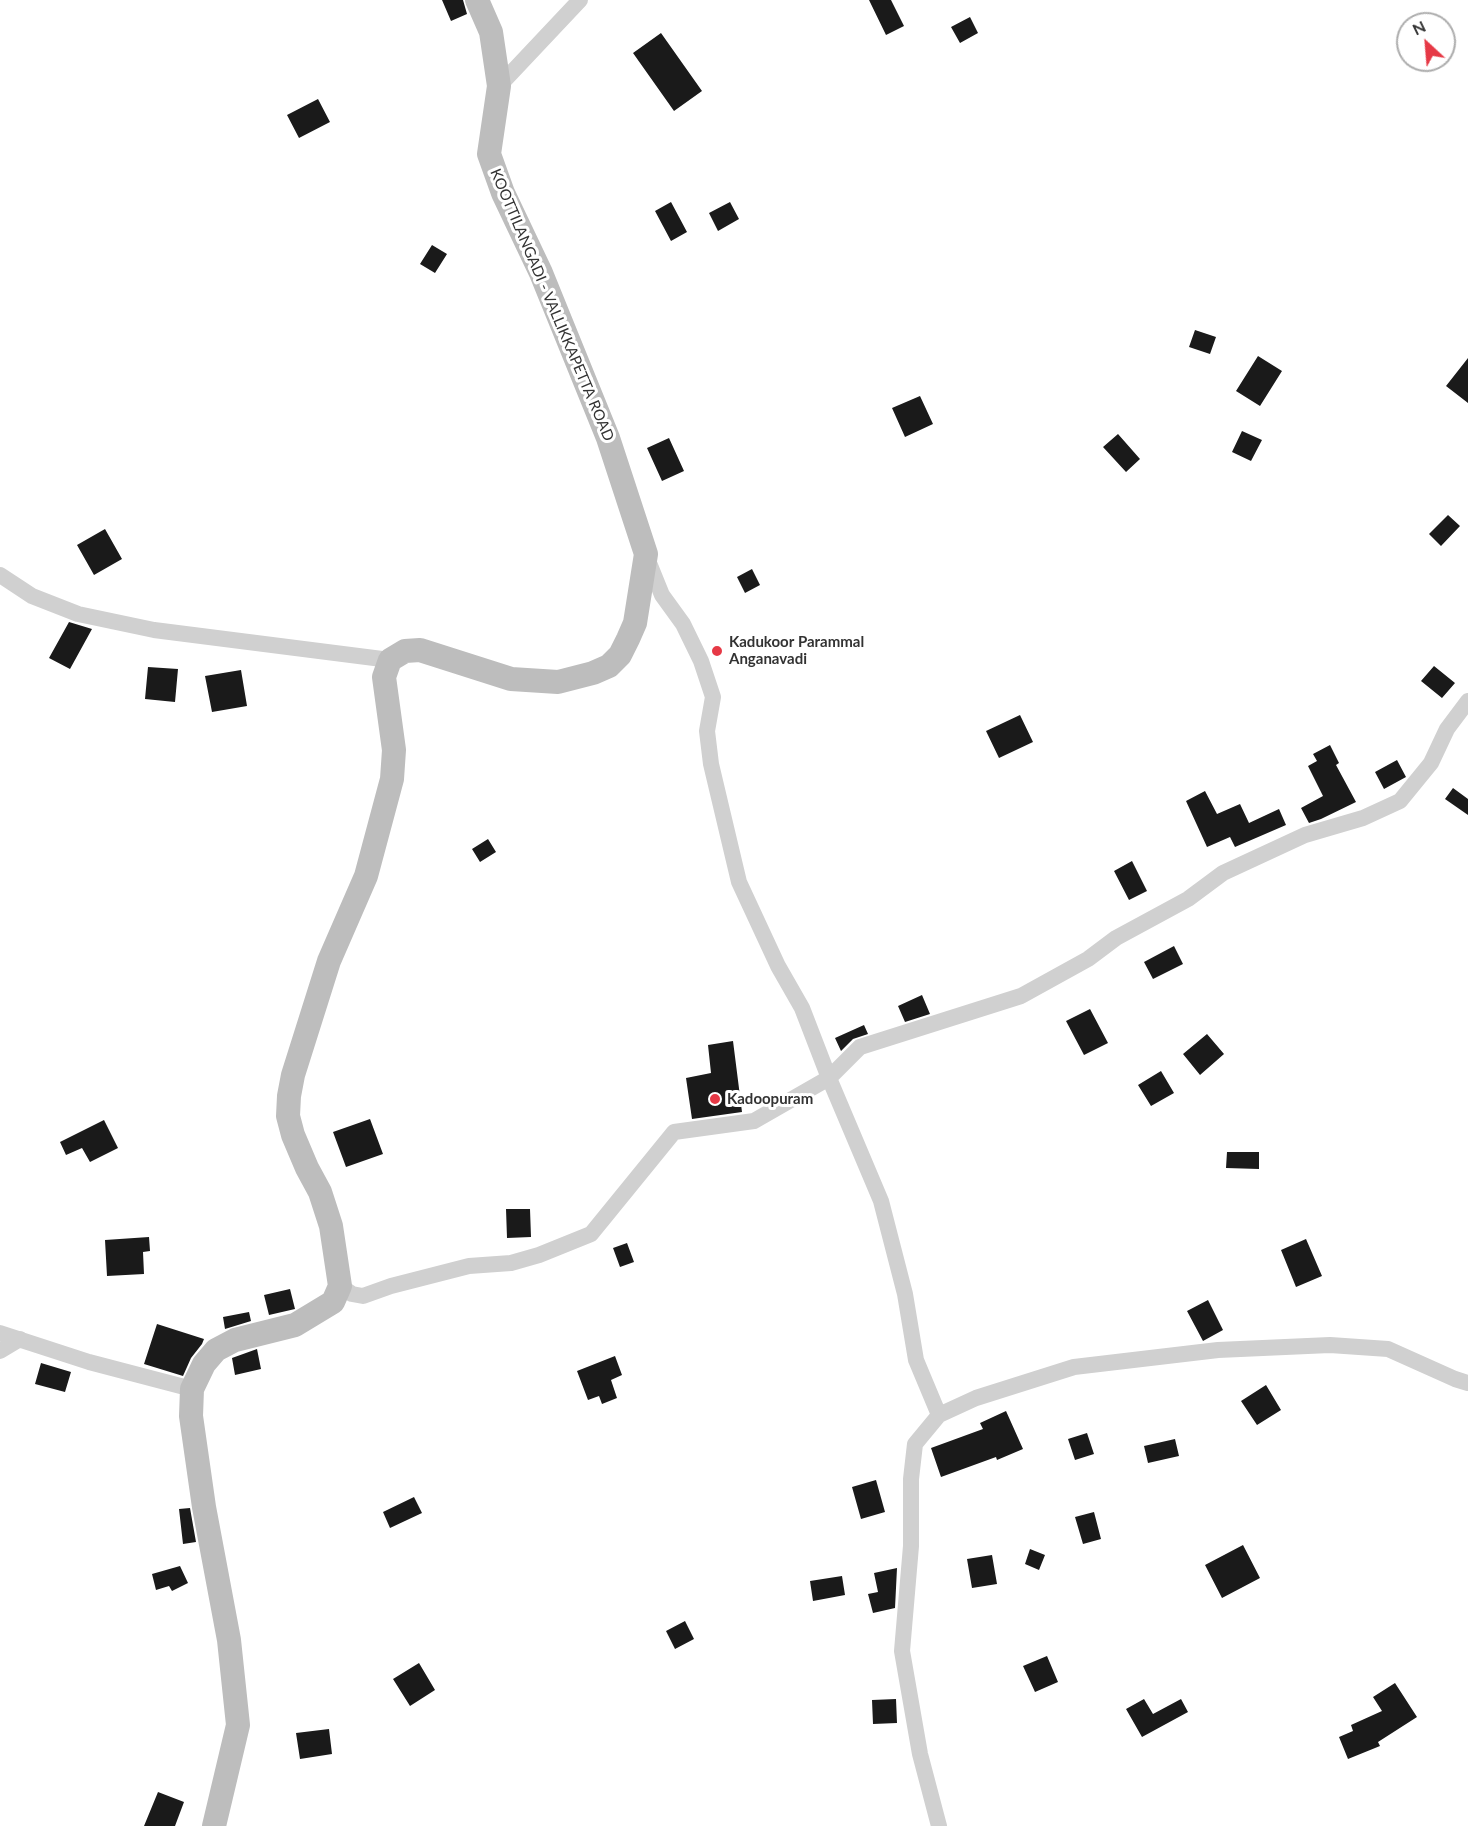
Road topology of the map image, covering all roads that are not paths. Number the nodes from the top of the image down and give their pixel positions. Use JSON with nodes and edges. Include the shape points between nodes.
{"nodes":[{"id":1,"x":477,"y":0,"type":"edge"},
{"id":2,"x":580,"y":0,"type":"edge"},
{"id":3,"x":499,"y":86,"type":"junction"},
{"id":4,"x":646,"y":554,"type":"junction"},
{"id":5,"x":0,"y":575,"type":"edge"},
{"id":6,"x":390,"y":660,"type":"junction"},
{"id":7,"x":1468,"y":701,"type":"edge"},
{"id":8,"x":829,"y":1078,"type":"junction"},
{"id":9,"x":340,"y":1286,"type":"junction"},
{"id":10,"x":0,"y":1333,"type":"edge"},
{"id":11,"x":20,"y":1339,"type":"junction"},
{"id":12,"x":0,"y":1351,"type":"edge"},
{"id":13,"x":1468,"y":1383,"type":"edge"},
{"id":14,"x":192,"y":1389,"type":"junction"},
{"id":15,"x":939,"y":1415,"type":"junction"},
{"id":16,"x":214,"y":1826,"type":"edge"},
{"id":17,"x":939,"y":1826,"type":"edge"}],
"edges":[{"from":1,"to":3,"type":"main road","name":"KOOTTILANGADI - VALLIKKAPETTA ROAD","via":[[490,32]]},
{"from":2,"to":3,"type":"street"},
{"from":3,"to":4,"type":"main road","name":"KOOTTILANGADI - VALLIKKAPETTA ROAD","via":[[489,154],[608,438]]},
{"from":4,"to":6,"type":"main road","name":"KOOTTILANGADI - VALLIKKAPETTA ROAD","via":[[635,623],[628,639],[609,666],[593,673],[558,682],[511,679],[420,650],[405,651]]},
{"from":4,"to":8,"type":"street","via":[[662,595],[683,624],[701,661],[713,697],[707,731],[711,764],[739,882],[802,1008]]},
{"from":5,"to":6,"type":"street","via":[[32,596],[78,614],[154,630]]},
{"from":6,"to":9,"type":"main road","via":[[384,677],[394,750],[392,779],[366,876],[329,961],[289,1096],[288,1116],[293,1135],[331,1226]]},
{"from":7,"to":8,"type":"street","via":[[1447,729],[1431,764],[1400,801],[1363,818],[1305,835],[1223,873],[1188,899],[1021,996],[860,1047]]},
{"from":8,"to":9,"type":"street","via":[[754,1120],[674,1132],[591,1234],[511,1263],[470,1266],[363,1296]]},
{"from":8,"to":15,"type":"street","via":[[880,1201],[916,1360]]},
{"from":9,"to":14,"type":"main road","via":[[333,1302],[295,1324],[235,1340],[216,1350]]},
{"from":10,"to":11,"type":"street"},
{"from":11,"to":12,"type":"street"},
{"from":11,"to":14,"type":"street"},
{"from":13,"to":15,"type":"street","via":[[1388,1349],[1330,1345],[1218,1350],[1074,1367],[976,1398]]},
{"from":14,"to":16,"type":"main road","via":[[191,1416],[230,1640],[238,1725]]},
{"from":15,"to":17,"type":"street","via":[[915,1444],[902,1651],[920,1754]]}]}
